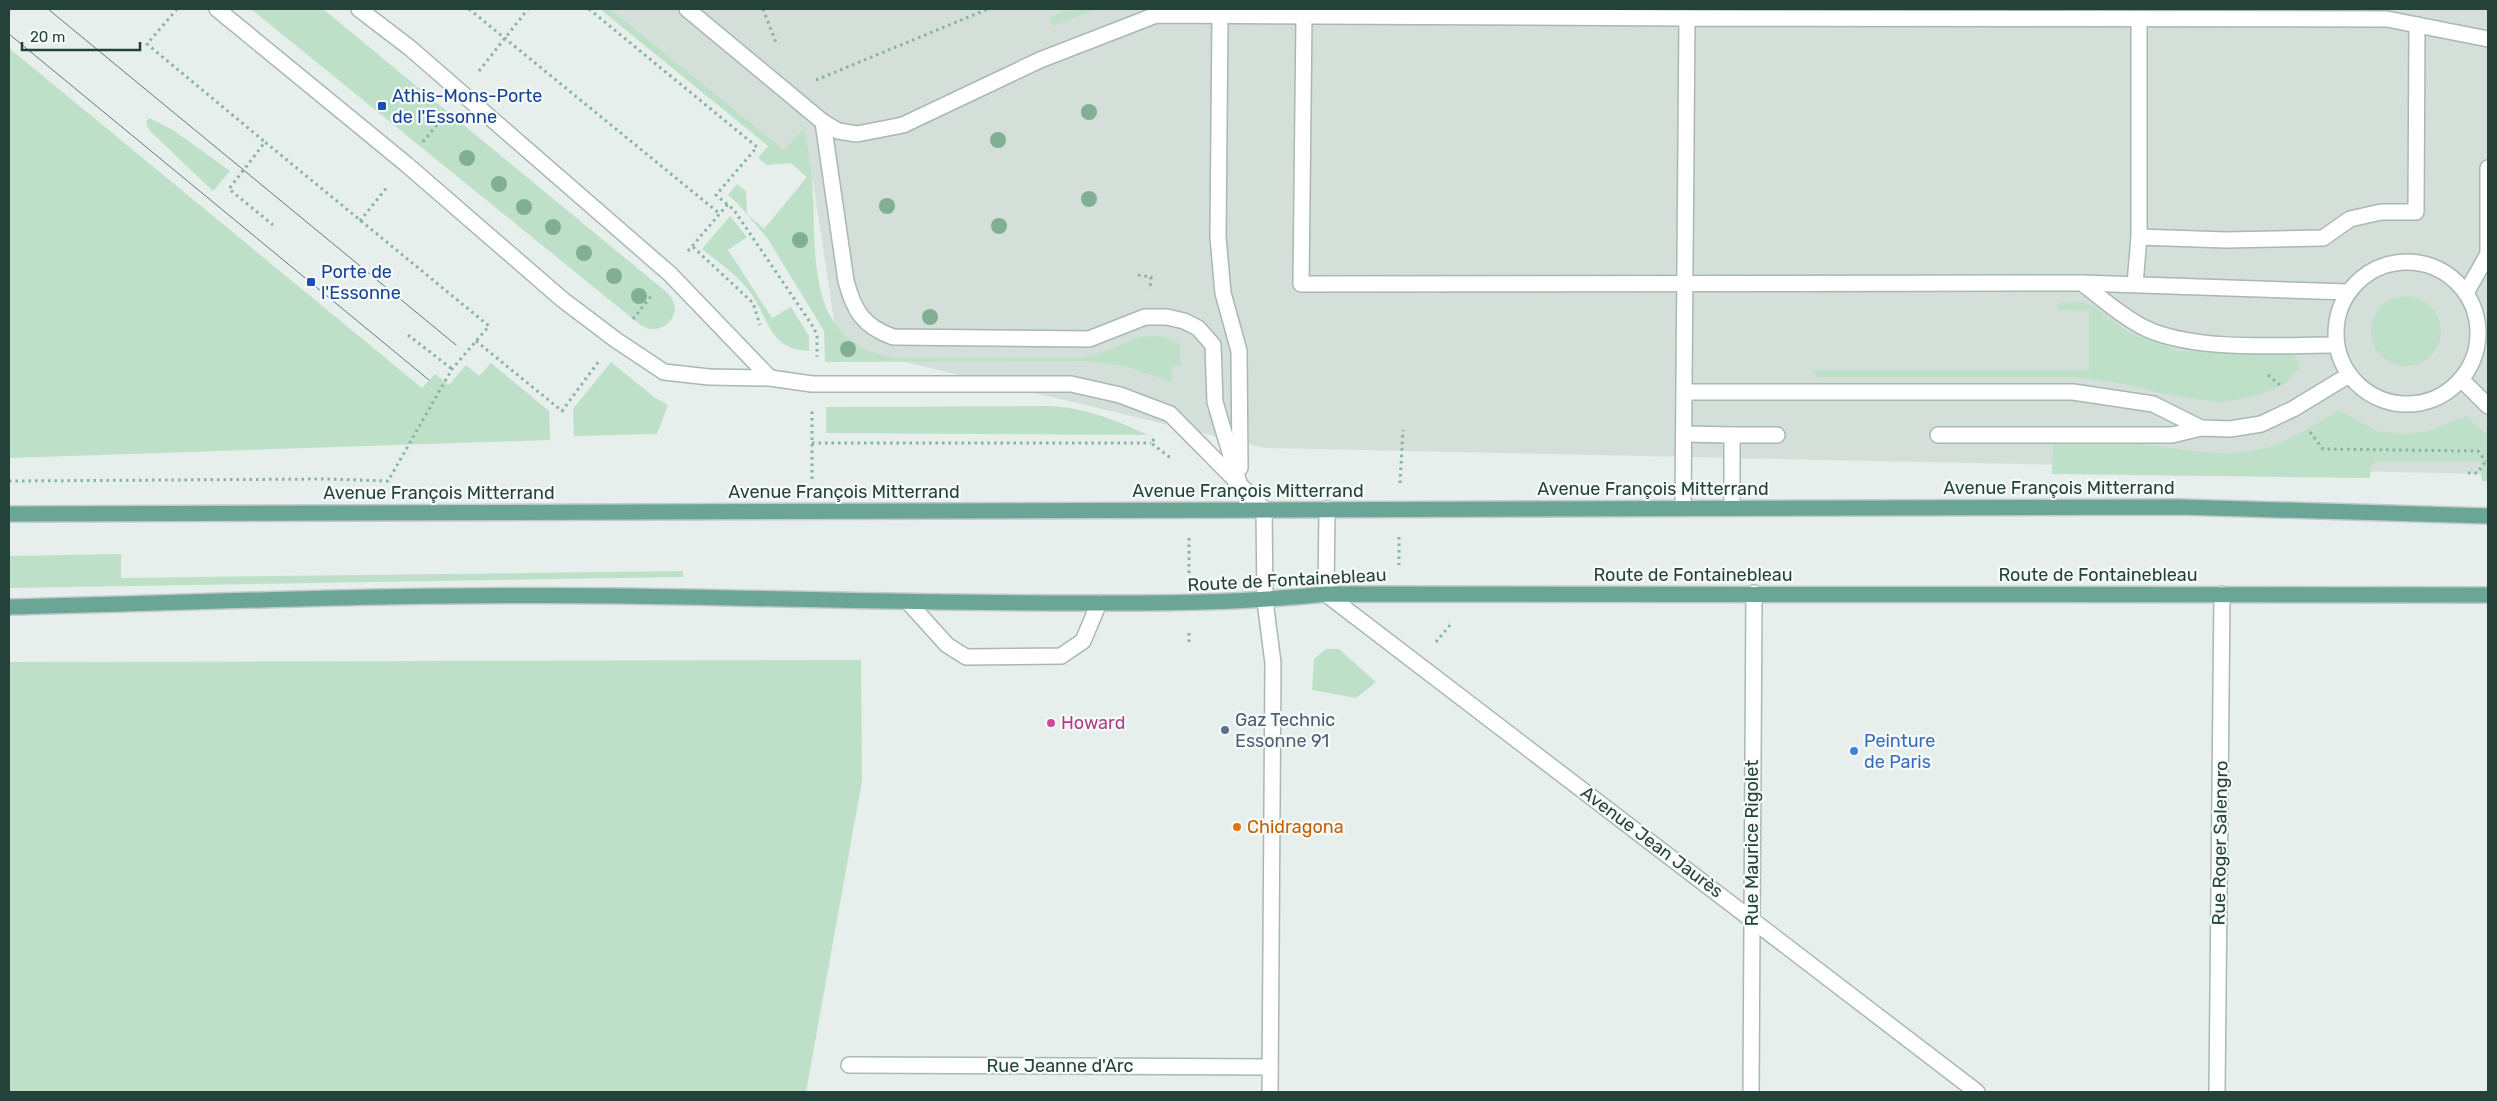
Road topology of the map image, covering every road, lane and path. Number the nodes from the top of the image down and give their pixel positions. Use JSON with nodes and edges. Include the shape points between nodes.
{"nodes":[{"id":1,"x":177,"y":9,"type":"edge"},
{"id":2,"x":217,"y":9,"type":"edge"},
{"id":3,"x":359,"y":9,"type":"edge"},
{"id":4,"x":469,"y":9,"type":"edge"},
{"id":5,"x":589,"y":9,"type":"edge"},
{"id":6,"x":687,"y":9,"type":"edge"},
{"id":7,"x":988,"y":9,"type":"edge"},
{"id":8,"x":1214,"y":12,"type":"edge"},
{"id":9,"x":1304,"y":16,"type":"junction"},
{"id":10,"x":1688,"y":18,"type":"junction"},
{"id":11,"x":2139,"y":19,"type":"junction"},
{"id":12,"x":2417,"y":25,"type":"junction"},
{"id":13,"x":2488,"y":40,"type":"edge"},
{"id":14,"x":808,"y":83,"type":"dead end"},
{"id":15,"x":823,"y":122,"type":"junction"},
{"id":16,"x":266,"y":142,"type":"junction"},
{"id":17,"x":2488,"y":168,"type":"edge"},
{"id":18,"x":728,"y":204,"type":"junction"},
{"id":19,"x":720,"y":214,"type":"junction"},
{"id":20,"x":273,"y":224,"type":"dead end"},
{"id":21,"x":2139,"y":237,"type":"junction"},
{"id":22,"x":693,"y":246,"type":"junction"},
{"id":23,"x":2488,"y":254,"type":"edge"},
{"id":24,"x":670,"y":274,"type":"junction"},
{"id":25,"x":1684,"y":283,"type":"junction"},
{"id":26,"x":2082,"y":283,"type":"junction"},
{"id":27,"x":2135,"y":284,"type":"junction"},
{"id":28,"x":2348,"y":292,"type":"junction"},
{"id":29,"x":2466,"y":293,"type":"junction"},
{"id":30,"x":2481,"y":310,"type":"edge"},
{"id":31,"x":761,"y":327,"type":"dead end"},
{"id":32,"x":408,"y":335,"type":"dead end"},
{"id":33,"x":616,"y":340,"type":"junction"},
{"id":34,"x":476,"y":341,"type":"junction"},
{"id":35,"x":2336,"y":345,"type":"junction"},
{"id":36,"x":2483,"y":345,"type":"edge"},
{"id":37,"x":809,"y":358,"type":"dead end"},
{"id":38,"x":817,"y":359,"type":"junction"},
{"id":39,"x":452,"y":369,"type":"junction"},
{"id":40,"x":2349,"y":376,"type":"junction"},
{"id":41,"x":770,"y":378,"type":"junction"},
{"id":42,"x":2461,"y":379,"type":"junction"},
{"id":43,"x":812,"y":384,"type":"junction"},
{"id":44,"x":1684,"y":392,"type":"junction"},
{"id":45,"x":2488,"y":406,"type":"edge"},
{"id":46,"x":2201,"y":428,"type":"junction"},
{"id":47,"x":1403,"y":430,"type":"dead end"},
{"id":48,"x":1684,"y":434,"type":"junction"},
{"id":49,"x":1732,"y":435,"type":"junction"},
{"id":50,"x":1777,"y":435,"type":"dead end"},
{"id":51,"x":1938,"y":435,"type":"dead end"},
{"id":52,"x":812,"y":443,"type":"junction"},
{"id":53,"x":1151,"y":443,"type":"dead end"},
{"id":54,"x":2488,"y":461,"type":"edge"},
{"id":55,"x":2468,"y":473,"type":"dead end"},
{"id":56,"x":812,"y":478,"type":"dead end"},
{"id":57,"x":9,"y":481,"type":"edge"},
{"id":58,"x":1240,"y":487,"type":"junction"},
{"id":59,"x":1683,"y":507,"type":"junction"},
{"id":60,"x":1732,"y":507,"type":"junction"},
{"id":61,"x":1398,"y":508,"type":"junction"},
{"id":62,"x":1264,"y":509,"type":"junction"},
{"id":63,"x":1327,"y":510,"type":"junction"},
{"id":64,"x":9,"y":514,"type":"edge"},
{"id":65,"x":2488,"y":516,"type":"edge"},
{"id":66,"x":1754,"y":593,"type":"junction"},
{"id":67,"x":1326,"y":594,"type":"junction"},
{"id":68,"x":1423,"y":594,"type":"junction"},
{"id":69,"x":2222,"y":594,"type":"junction"},
{"id":70,"x":2488,"y":595,"type":"edge"},
{"id":71,"x":1265,"y":601,"type":"junction"},
{"id":72,"x":904,"y":603,"type":"junction"},
{"id":73,"x":1100,"y":603,"type":"junction"},
{"id":74,"x":9,"y":607,"type":"edge"},
{"id":75,"x":1419,"y":664,"type":"junction"},
{"id":76,"x":1752,"y":918,"type":"junction"},
{"id":77,"x":849,"y":1065,"type":"dead end"},
{"id":78,"x":1270,"y":1067,"type":"junction"},
{"id":79,"x":1270,"y":1092,"type":"edge"},
{"id":80,"x":1751,"y":1092,"type":"edge"},
{"id":81,"x":1977,"y":1092,"type":"edge"},
{"id":82,"x":2217,"y":1092,"type":"edge"}],
"edges":[{"from":1,"to":16,"type":"path","via":[[146,44]]},
{"from":2,"to":33,"type":"street","via":[[406,164],[563,300]]},
{"from":3,"to":24,"type":"street","via":[[410,48]]},
{"from":4,"to":19,"type":"path"},
{"from":5,"to":18,"type":"path","via":[[757,147],[716,195]]},
{"from":6,"to":15,"type":"street"},
{"from":7,"to":14,"type":"path"},
{"from":8,"to":9,"type":"street"},
{"from":8,"to":15,"type":"street","via":[[1156,15],[1040,60],[903,125],[857,134],[838,130]]},
{"from":8,"to":58,"type":"street","via":[[1218,237],[1223,293],[1239,351]]},
{"from":9,"to":10,"type":"street"},
{"from":9,"to":25,"type":"street","via":[[1301,284]]},
{"from":10,"to":11,"type":"street"},
{"from":10,"to":25,"type":"street"},
{"from":11,"to":12,"type":"street","via":[[2369,18]]},
{"from":11,"to":21,"type":"street"},
{"from":12,"to":13,"type":"street"},
{"from":12,"to":21,"type":"street","via":[[2416,212],[2381,212],[2350,219],[2323,238],[2226,240]]},
{"from":15,"to":58,"type":"street","via":[[846,281],[851,299],[867,324],[893,337],[1088,339],[1145,317],[1184,321],[1198,328],[1213,345],[1214,402]]},
{"from":16,"to":20,"type":"path","via":[[229,188]]},
{"from":16,"to":34,"type":"path","via":[[489,326]]},
{"from":17,"to":23,"type":"street"},
{"from":18,"to":19,"type":"path"},
{"from":18,"to":38,"type":"path","via":[[814,328]]},
{"from":19,"to":22,"type":"path"},
{"from":21,"to":27,"type":"street"},
{"from":22,"to":24,"type":"path"},
{"from":22,"to":31,"type":"path","via":[[753,303]]},
{"from":23,"to":29,"type":"street"},
{"from":24,"to":33,"type":"path"},
{"from":24,"to":41,"type":"street"},
{"from":25,"to":26,"type":"street"},
{"from":25,"to":44,"type":"street"},
{"from":26,"to":27,"type":"street"},
{"from":26,"to":35,"type":"street","via":[[2106,303],[2152,332],[2190,342]]},
{"from":27,"to":28,"type":"street"},
{"from":28,"to":29,"type":"street","via":[[2378,267],[2417,262],[2453,278]]},
{"from":28,"to":35,"type":"street","via":[[2339,309]]},
{"from":29,"to":30,"type":"street"},
{"from":30,"to":36,"type":"street","via":[[2478,326]]},
{"from":32,"to":39,"type":"path"},
{"from":33,"to":34,"type":"path","via":[[562,411]]},
{"from":33,"to":41,"type":"street","via":[[664,372]]},
{"from":34,"to":39,"type":"path"},
{"from":35,"to":40,"type":"street"},
{"from":36,"to":42,"type":"street"},
{"from":37,"to":38,"type":"path"},
{"from":38,"to":43,"type":"path","via":[[812,364]]},
{"from":39,"to":57,"type":"path","via":[[388,480]]},
{"from":40,"to":42,"type":"street","via":[[2364,391],[2383,401],[2404,404],[2425,402],[2445,393]]},
{"from":40,"to":46,"type":"street","via":[[2261,424]]},
{"from":41,"to":43,"type":"street"},
{"from":42,"to":45,"type":"street"},
{"from":43,"to":52,"type":"path"},
{"from":43,"to":58,"type":"street","via":[[1071,384],[1098,389],[1170,414]]},
{"from":44,"to":46,"type":"street","via":[[2073,392],[2153,404]]},
{"from":44,"to":48,"type":"street"},
{"from":46,"to":51,"type":"street","via":[[2172,435]]},
{"from":47,"to":61,"type":"path"},
{"from":48,"to":49,"type":"street"},
{"from":48,"to":59,"type":"street"},
{"from":49,"to":50,"type":"street"},
{"from":49,"to":60,"type":"street"},
{"from":52,"to":53,"type":"path"},
{"from":52,"to":56,"type":"path"},
{"from":54,"to":55,"type":"path","via":[[2477,473]]},
{"from":58,"to":62,"type":"street"},
{"from":59,"to":60,"type":"main road","name":"Avenue François Mitterrand"},
{"from":59,"to":61,"type":"main road","name":"Avenue François Mitterrand"},
{"from":60,"to":65,"type":"main road","name":"Avenue François Mitterrand","via":[[2180,506]]},
{"from":61,"to":63,"type":"main road","name":"Avenue François Mitterrand"},
{"from":61,"to":68,"type":"path","via":[[1399,570]]},
{"from":62,"to":63,"type":"main road","name":"Avenue François Mitterrand"},
{"from":62,"to":64,"type":"main road","name":"Avenue François Mitterrand"},
{"from":62,"to":71,"type":"street"},
{"from":63,"to":67,"type":"street"},
{"from":66,"to":68,"type":"main road","name":"Route de Fontainebleau"},
{"from":66,"to":69,"type":"main road","name":"Route de Fontainebleau"},
{"from":66,"to":76,"type":"street","name":"Rue Maurice Rigolet"},
{"from":67,"to":68,"type":"main road","name":"Route de Fontainebleau"},
{"from":67,"to":71,"type":"main road","name":"Route de Fontainebleau"},
{"from":67,"to":75,"type":"street","name":"Avenue Jean Jaurès"},
{"from":68,"to":75,"type":"path","via":[[1451,624]]},
{"from":69,"to":70,"type":"main road","name":"Route de Fontainebleau"},
{"from":69,"to":82,"type":"street","name":"Rue Roger Salengro"},
{"from":71,"to":73,"type":"main road","name":"Route de Fontainebleau"},
{"from":71,"to":78,"type":"street","via":[[1273,663]]},
{"from":72,"to":73,"type":"main road","name":"Route de Fontainebleau"},
{"from":72,"to":73,"type":"street","via":[[947,645],[966,657],[1061,656],[1082,641]]},
{"from":72,"to":74,"type":"main road","via":[[586,596]]},
{"from":75,"to":76,"type":"street","name":"Avenue Jean Jaurès"},
{"from":76,"to":80,"type":"street","name":"Rue Maurice Rigolet"},
{"from":76,"to":81,"type":"street","name":"Avenue Jean Jaurès"},
{"from":77,"to":78,"type":"street","name":"Rue Jeanne d'Arc"},
{"from":78,"to":79,"type":"street"}]}
